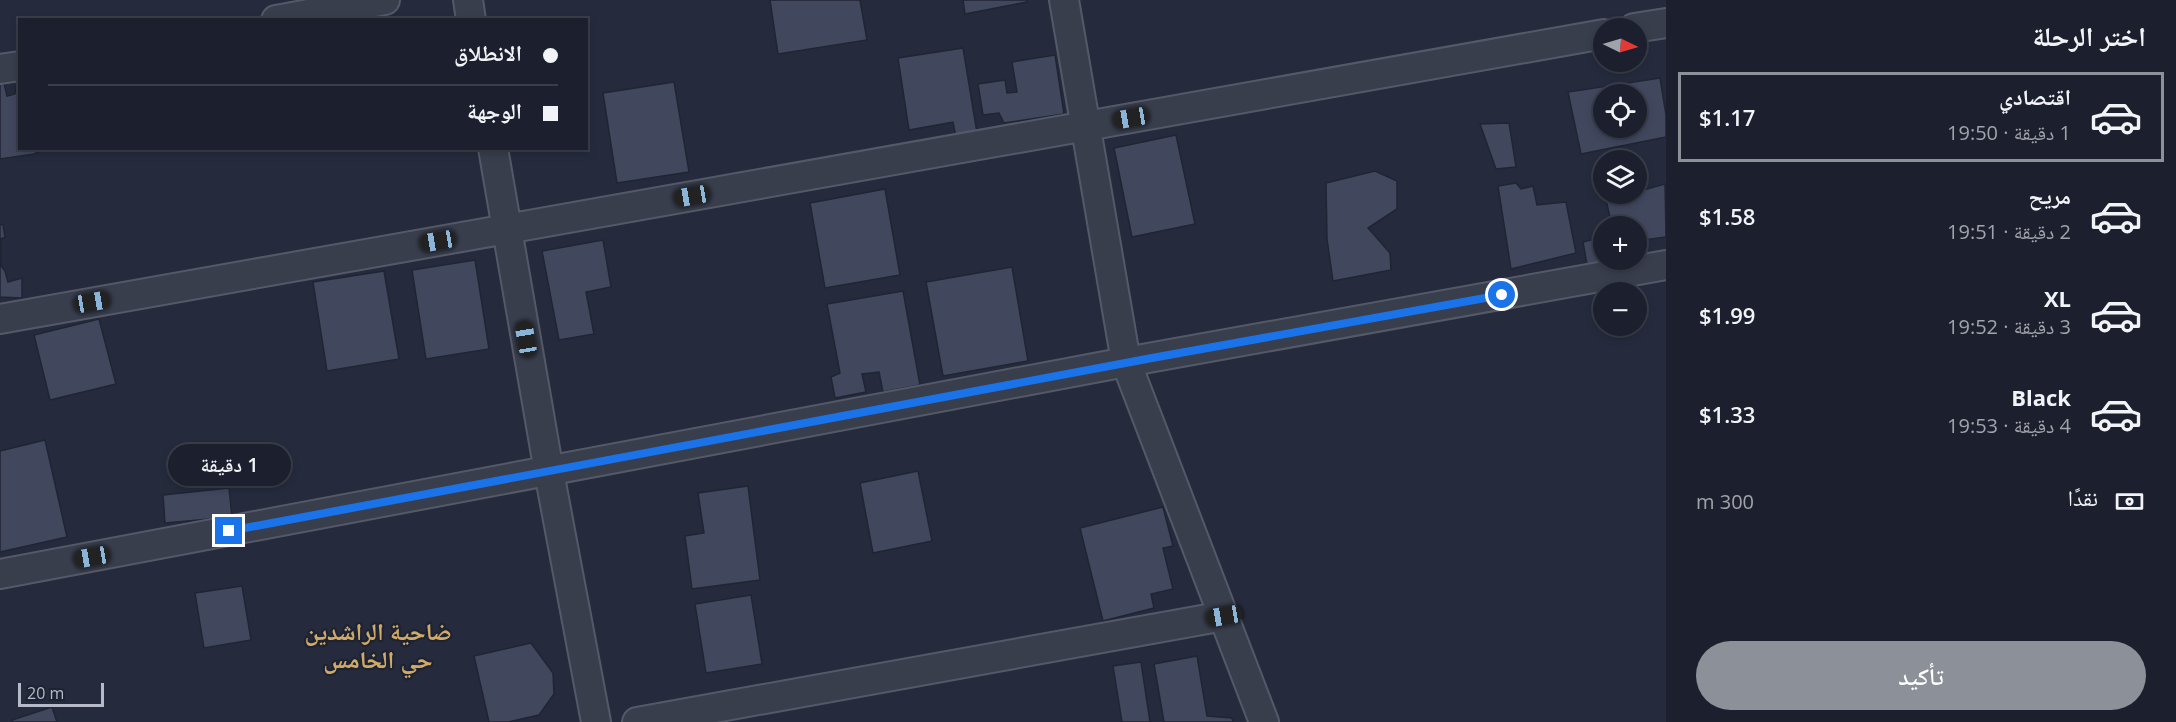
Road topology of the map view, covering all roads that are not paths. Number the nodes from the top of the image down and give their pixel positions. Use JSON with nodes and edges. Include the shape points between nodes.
{"nodes":[{"id":1,"x":385,"y":0,"type":"edge"},
{"id":2,"x":468,"y":0,"type":"edge"},
{"id":3,"x":1064,"y":0,"type":"edge"},
{"id":4,"x":287,"y":18,"type":"edge"},
{"id":5,"x":471,"y":18,"type":"edge"},
{"id":6,"x":1666,"y":23,"type":"edge"},
{"id":7,"x":1647,"y":26,"type":"edge"},
{"id":8,"x":1593,"y":36,"type":"edge"},
{"id":9,"x":18,"y":66,"type":"edge"},
{"id":10,"x":0,"y":69,"type":"edge"},
{"id":11,"x":1086,"y":126,"type":"junction"},
{"id":12,"x":493,"y":150,"type":"edge"},
{"id":13,"x":507,"y":229,"type":"junction"},
{"id":14,"x":1666,"y":265,"type":"edge"},
{"id":15,"x":0,"y":319,"type":"edge"},
{"id":16,"x":1126,"y":363,"type":"junction"},
{"id":17,"x":549,"y":472,"type":"junction"},
{"id":18,"x":0,"y":574,"type":"edge"},
{"id":19,"x":1224,"y":616,"type":"junction"},
{"id":20,"x":596,"y":722,"type":"edge"},
{"id":21,"x":637,"y":722,"type":"edge"},
{"id":22,"x":1264,"y":722,"type":"edge"}],
"edges":[{"from":1,"to":4,"type":"street"},
{"from":2,"to":5,"type":"street"},
{"from":3,"to":11,"type":"street"},
{"from":6,"to":7,"type":"street"},
{"from":8,"to":11,"type":"street"},
{"from":9,"to":10,"type":"street"},
{"from":11,"to":13,"type":"street"},
{"from":11,"to":16,"type":"street"},
{"from":12,"to":13,"type":"street"},
{"from":13,"to":15,"type":"street"},
{"from":13,"to":17,"type":"street"},
{"from":14,"to":16,"type":"street"},
{"from":16,"to":17,"type":"street"},
{"from":16,"to":19,"type":"street"},
{"from":17,"to":18,"type":"street"},
{"from":17,"to":20,"type":"street"},
{"from":19,"to":21,"type":"street"},
{"from":19,"to":22,"type":"street"}]}
